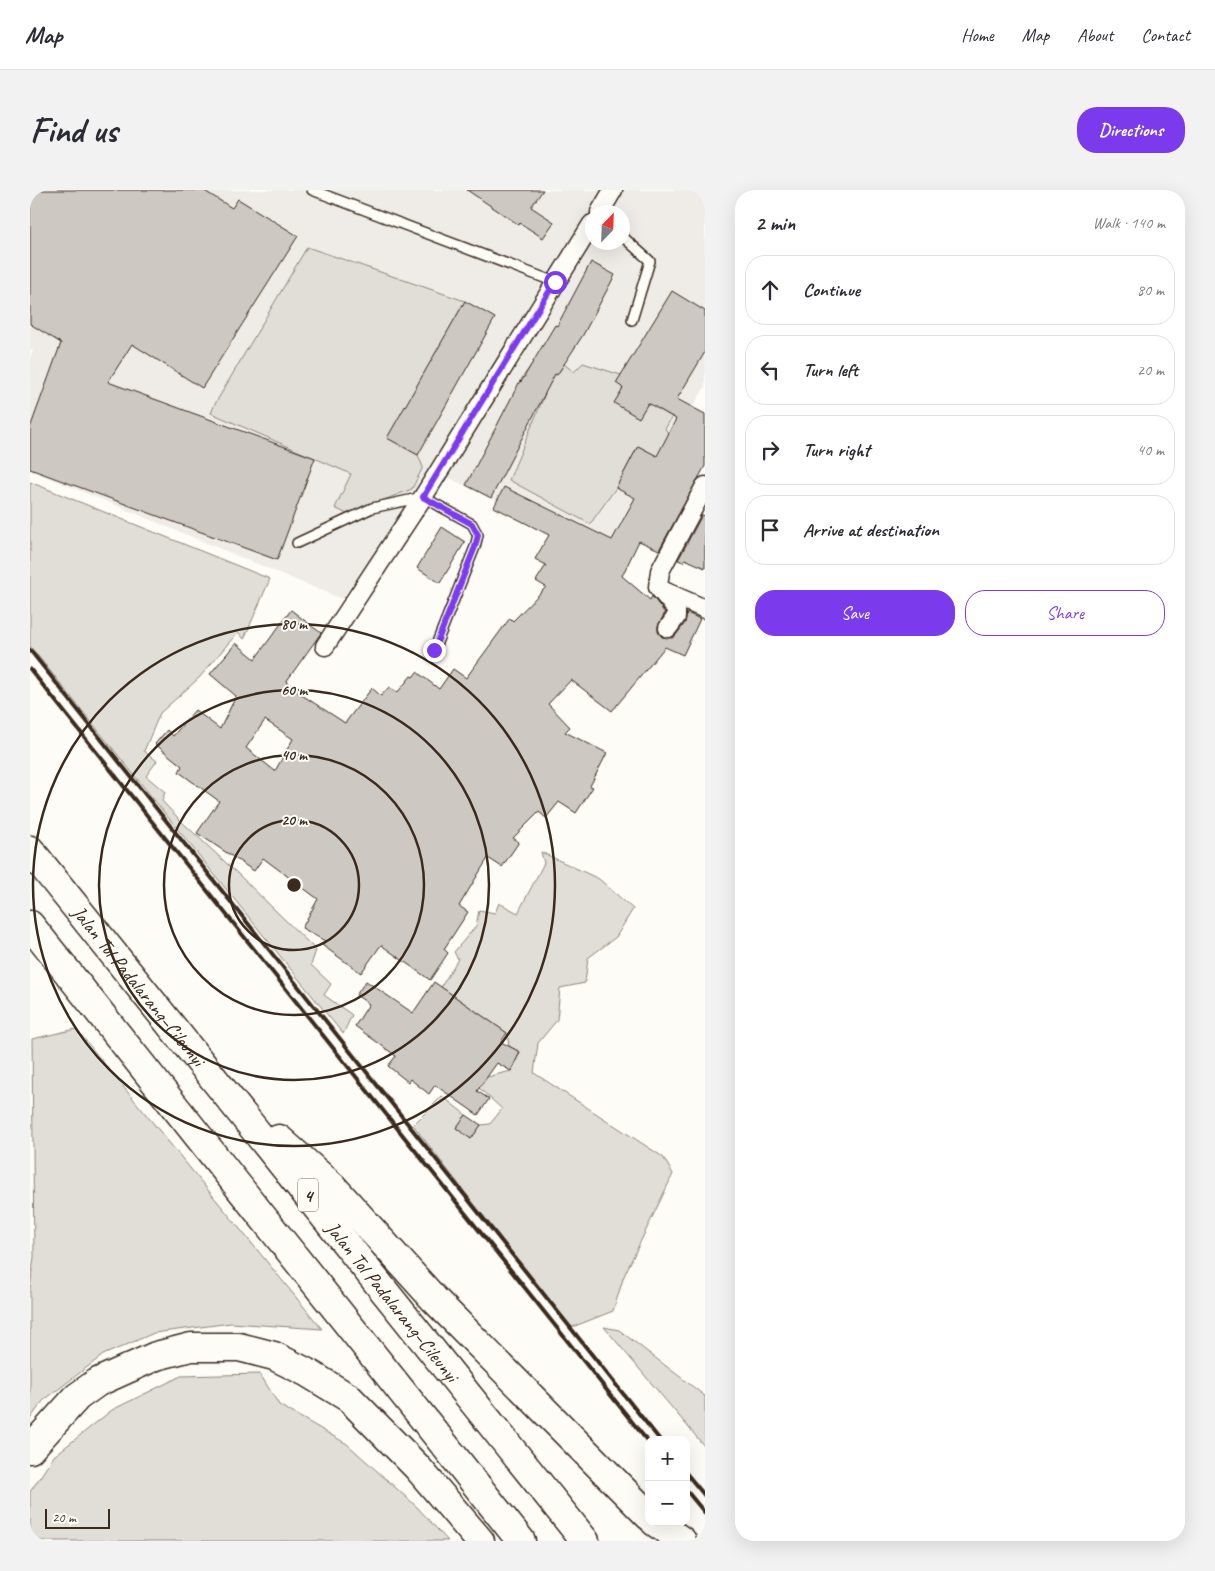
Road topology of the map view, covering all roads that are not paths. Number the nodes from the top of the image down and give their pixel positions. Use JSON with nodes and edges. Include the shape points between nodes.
{"nodes":[{"id":1,"x":312,"y":190,"type":"edge"},
{"id":2,"x":613,"y":190,"type":"edge"},
{"id":3,"x":604,"y":205,"type":"edge"},
{"id":4,"x":585,"y":235,"type":"edge"},
{"id":5,"x":630,"y":243,"type":"edge"},
{"id":6,"x":555,"y":282,"type":"junction"},
{"id":7,"x":632,"y":320,"type":"dead end"},
{"id":8,"x":705,"y":486,"type":"edge"},
{"id":9,"x":423,"y":497,"type":"junction"},
{"id":10,"x":297,"y":543,"type":"dead end"},
{"id":11,"x":662,"y":590,"type":"junction"},
{"id":12,"x":705,"y":609,"type":"edge"},
{"id":13,"x":668,"y":628,"type":"dead end"},
{"id":14,"x":325,"y":646,"type":"dead end"},
{"id":15,"x":434,"y":650,"type":"dead end"},
{"id":16,"x":30,"y":850,"type":"edge"},
{"id":17,"x":30,"y":926,"type":"edge"},
{"id":18,"x":220,"y":1087,"type":"junction"},
{"id":19,"x":30,"y":1449,"type":"edge"},
{"id":20,"x":645,"y":1512,"type":"edge"},
{"id":21,"x":661,"y":1526,"type":"edge"},
{"id":22,"x":480,"y":1541,"type":"edge"},
{"id":23,"x":522,"y":1541,"type":"edge"},
{"id":24,"x":586,"y":1541,"type":"edge"},
{"id":25,"x":682,"y":1541,"type":"edge"}],
"edges":[{"from":1,"to":6,"type":"lane"},
{"from":2,"to":3,"type":"street"},
{"from":4,"to":6,"type":"street"},
{"from":5,"to":7,"type":"lane","via":[[650,261]]},
{"from":6,"to":9,"type":"street"},
{"from":8,"to":11,"type":"street","via":[[660,571],[658,587]]},
{"from":9,"to":10,"type":"lane","via":[[372,508]]},
{"from":9,"to":14,"type":"street"},
{"from":9,"to":15,"type":"lane","via":[[472,524],[478,535]]},
{"from":11,"to":12,"type":"street"},
{"from":11,"to":13,"type":"street","via":[[676,608],[676,617]]},
{"from":16,"to":18,"type":"highway","name":"Jalan Tol Padalarang–Cileunyi","number":"4"},
{"from":17,"to":23,"type":"highway"},
{"from":18,"to":20,"type":"highway","via":[[332,1186],[434,1299]]},
{"from":18,"to":24,"type":"highway","name":"Jalan Tol Padalarang–Cileunyi","number":"4"},
{"from":19,"to":22,"type":"highway","via":[[78,1397],[98,1382],[156,1356],[191,1347],[239,1347],[274,1356],[349,1398],[417,1467]]},
{"from":21,"to":25,"type":"highway"}]}
